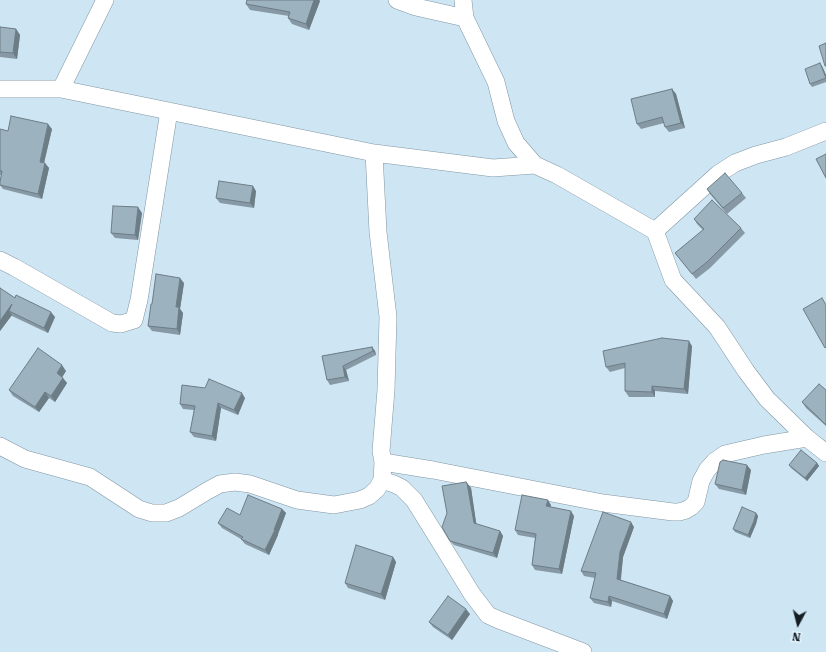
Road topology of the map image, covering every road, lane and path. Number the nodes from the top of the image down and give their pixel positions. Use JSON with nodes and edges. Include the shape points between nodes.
{"nodes":[{"id":1,"x":105,"y":0,"type":"edge"},
{"id":2,"x":397,"y":0,"type":"edge"},
{"id":3,"x":463,"y":0,"type":"edge"},
{"id":4,"x":465,"y":18,"type":"junction"},
{"id":5,"x":0,"y":89,"type":"edge"},
{"id":6,"x":60,"y":89,"type":"junction"},
{"id":7,"x":169,"y":111,"type":"junction"},
{"id":8,"x":826,"y":131,"type":"edge"},
{"id":9,"x":374,"y":152,"type":"junction"},
{"id":10,"x":536,"y":165,"type":"junction"},
{"id":11,"x":655,"y":231,"type":"junction"},
{"id":12,"x":0,"y":260,"type":"edge"},
{"id":13,"x":807,"y":438,"type":"junction"},
{"id":14,"x":0,"y":446,"type":"edge"},
{"id":15,"x":826,"y":453,"type":"edge"},
{"id":16,"x":383,"y":462,"type":"junction"},
{"id":17,"x":382,"y":480,"type":"junction"},
{"id":18,"x":584,"y":652,"type":"edge"}],
"edges":[{"from":1,"to":6,"type":"street"},
{"from":2,"to":4,"type":"street"},
{"from":3,"to":4,"type":"street"},
{"from":4,"to":10,"type":"street","via":[[496,82],[506,121],[516,143]]},
{"from":5,"to":6,"type":"street"},
{"from":6,"to":7,"type":"street"},
{"from":7,"to":9,"type":"street"},
{"from":7,"to":12,"type":"street","via":[[134,320],[121,324],[112,323]]},
{"from":8,"to":11,"type":"street","via":[[735,163],[718,174]]},
{"from":9,"to":10,"type":"street","via":[[493,168]]},
{"from":9,"to":16,"type":"street","via":[[378,232],[388,317],[381,451]]},
{"from":10,"to":11,"type":"street"},
{"from":11,"to":13,"type":"street","via":[[673,280],[717,327],[767,399]]},
{"from":13,"to":15,"type":"street"},
{"from":13,"to":16,"type":"street","via":[[725,454],[707,470],[701,481],[696,502],[679,512],[603,503]]},
{"from":14,"to":17,"type":"street","via":[[25,459],[90,477],[139,509],[152,513],[166,513],[180,508],[220,484],[250,484],[297,500],[334,506],[369,496]]},
{"from":16,"to":17,"type":"street"},
{"from":17,"to":18,"type":"street","via":[[402,488],[414,500],[472,594],[488,615]]}]}
